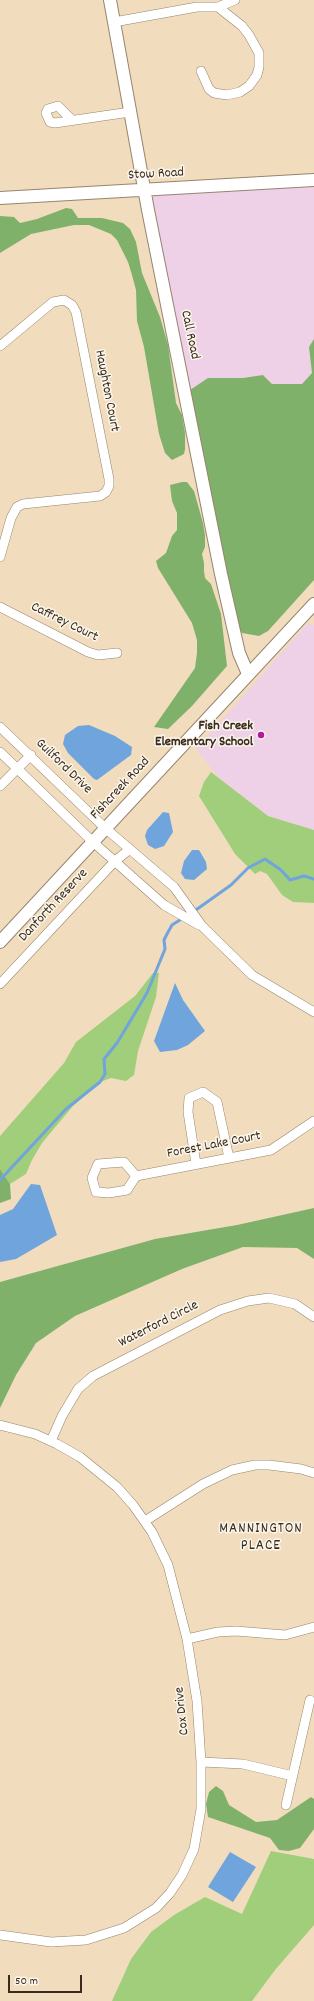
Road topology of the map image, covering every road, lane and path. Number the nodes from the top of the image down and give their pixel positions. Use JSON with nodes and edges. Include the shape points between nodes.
{"nodes":[{"id":1,"x":110,"y":0,"type":"edge"},
{"id":2,"x":235,"y":0,"type":"edge"},
{"id":3,"x":218,"y":6,"type":"junction"},
{"id":4,"x":114,"y":22,"type":"junction"},
{"id":5,"x":201,"y":71,"type":"dead end"},
{"id":6,"x":130,"y":112,"type":"junction"},
{"id":7,"x":72,"y":120,"type":"dead end"},
{"id":8,"x":314,"y":180,"type":"edge"},
{"id":9,"x":145,"y":190,"type":"junction"},
{"id":10,"x":0,"y":198,"type":"edge"},
{"id":11,"x":0,"y":346,"type":"edge"},
{"id":12,"x":0,"y":557,"type":"edge"},
{"id":13,"x":314,"y":604,"type":"edge"},
{"id":14,"x":0,"y":607,"type":"edge"},
{"id":15,"x":117,"y":652,"type":"dead end"},
{"id":16,"x":248,"y":674,"type":"junction"},
{"id":17,"x":0,"y":727,"type":"edge"},
{"id":18,"x":0,"y":752,"type":"edge"},
{"id":19,"x":30,"y":756,"type":"junction"},
{"id":20,"x":17,"y":768,"type":"junction"},
{"id":21,"x":0,"y":786,"type":"edge"},
{"id":22,"x":106,"y":828,"type":"junction"},
{"id":23,"x":93,"y":842,"type":"junction"},
{"id":24,"x":130,"y":849,"type":"junction"},
{"id":25,"x":115,"y":861,"type":"junction"},
{"id":26,"x":193,"y":919,"type":"junction"},
{"id":27,"x":0,"y":942,"type":"edge"},
{"id":28,"x":0,"y":984,"type":"edge"},
{"id":29,"x":314,"y":1012,"type":"edge"},
{"id":30,"x":314,"y":1121,"type":"edge"},
{"id":31,"x":229,"y":1158,"type":"junction"},
{"id":32,"x":196,"y":1164,"type":"junction"},
{"id":33,"x":136,"y":1176,"type":"junction"},
{"id":34,"x":314,"y":1317,"type":"edge"},
{"id":35,"x":0,"y":1425,"type":"edge"},
{"id":36,"x":51,"y":1441,"type":"junction"},
{"id":37,"x":314,"y":1471,"type":"edge"},
{"id":38,"x":145,"y":1522,"type":"junction"},
{"id":39,"x":314,"y":1627,"type":"edge"},
{"id":40,"x":187,"y":1639,"type":"junction"},
{"id":41,"x":310,"y":1700,"type":"dead end"},
{"id":42,"x":201,"y":1762,"type":"junction"},
{"id":43,"x":293,"y":1776,"type":"junction"},
{"id":44,"x":286,"y":1805,"type":"dead end"},
{"id":45,"x":0,"y":1935,"type":"edge"}],
"edges":[{"from":1,"to":4,"type":"street","name":"Call Road"},
{"from":2,"to":3,"type":"street"},
{"from":3,"to":4,"type":"street","via":[[198,7]]},
{"from":3,"to":5,"type":"street","via":[[250,34],[259,53],[257,75],[249,86],[240,92],[227,95],[214,93],[209,89]]},
{"from":4,"to":6,"type":"street","name":"Call Road"},
{"from":6,"to":7,"type":"street","via":[[55,123],[50,122],[46,113],[48,109],[58,106]]},
{"from":6,"to":9,"type":"street","name":"Call Road"},
{"from":8,"to":9,"type":"street","name":"Stow Road"},
{"from":9,"to":10,"type":"street","name":"Stow Road"},
{"from":9,"to":16,"type":"street","name":"Call Road","via":[[222,574],[239,653]]},
{"from":11,"to":12,"type":"street","name":"Haughton Court","via":[[53,302],[59,299],[72,305],[78,319],[109,479],[106,492],[100,496],[23,504],[14,511]]},
{"from":13,"to":16,"type":"street","name":"Fishcreek Road"},
{"from":14,"to":15,"type":"street","name":"Caffrey Court","via":[[88,652],[98,655]]},
{"from":16,"to":22,"type":"street","name":"Fishcreek Road"},
{"from":17,"to":19,"type":"street","name":"Guilford Drive"},
{"from":18,"to":20,"type":"street"},
{"from":19,"to":20,"type":"street"},
{"from":19,"to":22,"type":"street","name":"Guilford Drive"},
{"from":20,"to":21,"type":"street"},
{"from":20,"to":23,"type":"street"},
{"from":22,"to":23,"type":"street","name":"Fishcreek Road"},
{"from":22,"to":24,"type":"street","name":"Guilford Drive"},
{"from":23,"to":25,"type":"street"},
{"from":23,"to":27,"type":"street","name":"Fishcreek Road"},
{"from":24,"to":25,"type":"street","name":"Danforth Reserve"},
{"from":24,"to":26,"type":"street","name":"Guilford Drive","via":[[174,887]]},
{"from":25,"to":26,"type":"street","via":[[164,905]]},
{"from":25,"to":28,"type":"street","name":"Danforth Reserve"},
{"from":26,"to":29,"type":"street","name":"Guilford Drive","via":[[252,975]]},
{"from":30,"to":31,"type":"street","name":"Forest Lake Court","via":[[271,1150]]},
{"from":31,"to":32,"type":"street","name":"Forest Lake Court"},
{"from":31,"to":32,"type":"street","via":[[217,1102],[203,1092],[189,1098],[188,1112]]},
{"from":32,"to":33,"type":"street","name":"Forest Lake Court"},
{"from":33,"to":33,"type":"street","via":[[124,1162],[98,1164],[92,1178],[96,1192],[109,1193],[127,1190]]},
{"from":34,"to":36,"type":"street","name":"Waterford Circle","via":[[295,1304],[269,1298],[248,1301],[220,1310],[93,1376],[78,1389]]},
{"from":35,"to":36,"type":"street","name":"Cox Drive"},
{"from":36,"to":38,"type":"street","name":"Cox Drive","via":[[99,1471],[117,1487]]},
{"from":37,"to":38,"type":"street","via":[[269,1465],[232,1470],[203,1484]]},
{"from":38,"to":40,"type":"street","name":"Cox Drive","via":[[168,1565]]},
{"from":39,"to":40,"type":"street","via":[[285,1635],[236,1631]]},
{"from":40,"to":42,"type":"street","name":"Cox Drive","via":[[197,1701]]},
{"from":41,"to":43,"type":"street"},
{"from":42,"to":43,"type":"street","via":[[244,1764]]},
{"from":42,"to":45,"type":"street","name":"Cox Drive","via":[[201,1809],[194,1849],[182,1875],[156,1908],[124,1928],[86,1940],[51,1942]]},
{"from":43,"to":44,"type":"street"}]}
